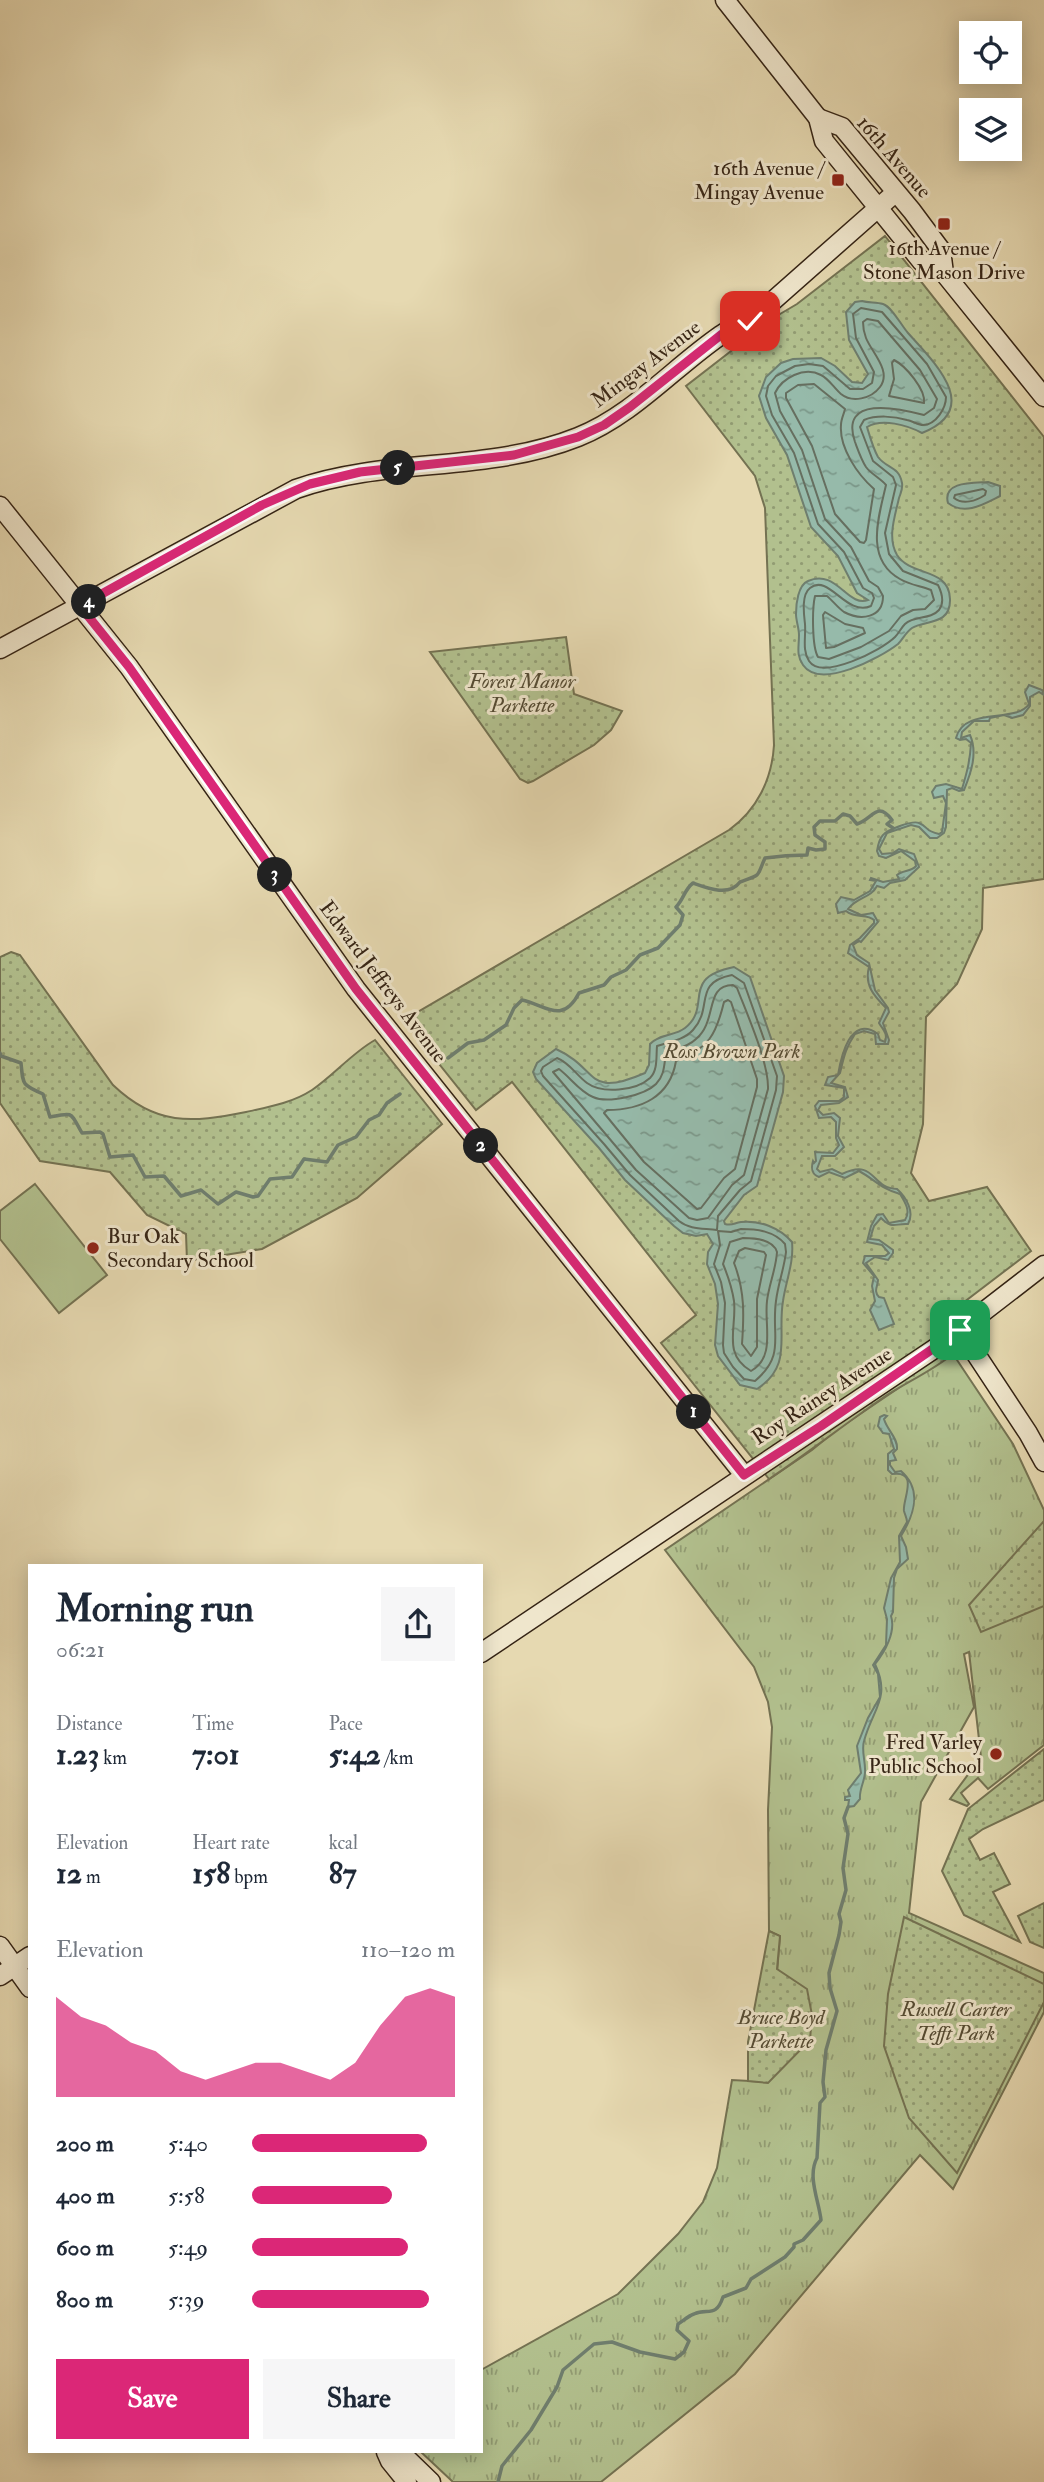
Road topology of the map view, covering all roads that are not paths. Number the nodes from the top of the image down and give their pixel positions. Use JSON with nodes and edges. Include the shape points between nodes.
{"nodes":[{"id":1,"x":725,"y":0,"type":"edge"},
{"id":2,"x":818,"y":118,"type":"junction"},
{"id":3,"x":895,"y":193,"type":"junction"},
{"id":4,"x":878,"y":208,"type":"junction"},
{"id":5,"x":944,"y":273,"type":"junction"},
{"id":6,"x":1044,"y":397,"type":"edge"},
{"id":7,"x":0,"y":506,"type":"edge"},
{"id":8,"x":80,"y":606,"type":"junction"},
{"id":9,"x":0,"y":649,"type":"edge"},
{"id":10,"x":1044,"y":1265,"type":"edge"},
{"id":11,"x":960,"y":1330,"type":"junction"},
{"id":12,"x":1044,"y":1462,"type":"edge"},
{"id":13,"x":744,"y":1475,"type":"junction"},
{"id":14,"x":483,"y":1652,"type":"edge"},
{"id":15,"x":0,"y":1946,"type":"edge"},
{"id":16,"x":28,"y":1957,"type":"edge"},
{"id":17,"x":7,"y":1971,"type":"edge"},
{"id":18,"x":28,"y":1987,"type":"edge"},
{"id":19,"x":386,"y":2453,"type":"edge"},
{"id":20,"x":401,"y":2453,"type":"edge"},
{"id":21,"x":407,"y":2482,"type":"edge"},
{"id":22,"x":431,"y":2482,"type":"edge"}],
"edges":[{"from":1,"to":2,"type":"street","name":"16th Avenue"},
{"from":2,"to":3,"type":"street","name":"16th Avenue","via":[[842,127]]},
{"from":2,"to":4,"type":"street","name":"16th Avenue","via":[[824,141]]},
{"from":3,"to":4,"type":"street","name":"Mingay Avenue"},
{"from":3,"to":5,"type":"street","name":"16th Avenue","via":[[941,250]]},
{"from":4,"to":5,"type":"street","name":"16th Avenue","via":[[922,262]]},
{"from":4,"to":8,"type":"street","name":"Mingay Avenue","via":[[750,321],[722,334],[630,407],[591,431],[514,455],[360,472],[310,484],[262,505]]},
{"from":5,"to":6,"type":"street","name":"16th Avenue"},
{"from":7,"to":8,"type":"street","name":"Edward Jeffreys Avenue"},
{"from":8,"to":9,"type":"street","name":"Mingay Avenue"},
{"from":8,"to":13,"type":"street","name":"Edward Jeffreys Avenue","via":[[141,683],[356,989]]},
{"from":10,"to":11,"type":"street","name":"Roy Rainey Avenue"},
{"from":11,"to":12,"type":"street"},
{"from":11,"to":13,"type":"street","name":"Roy Rainey Avenue"},
{"from":13,"to":14,"type":"street","name":"Roy Rainey Avenue"},
{"from":15,"to":17,"type":"street"},
{"from":16,"to":17,"type":"street"},
{"from":17,"to":18,"type":"street"},
{"from":19,"to":21,"type":"street"},
{"from":20,"to":22,"type":"street"}]}
